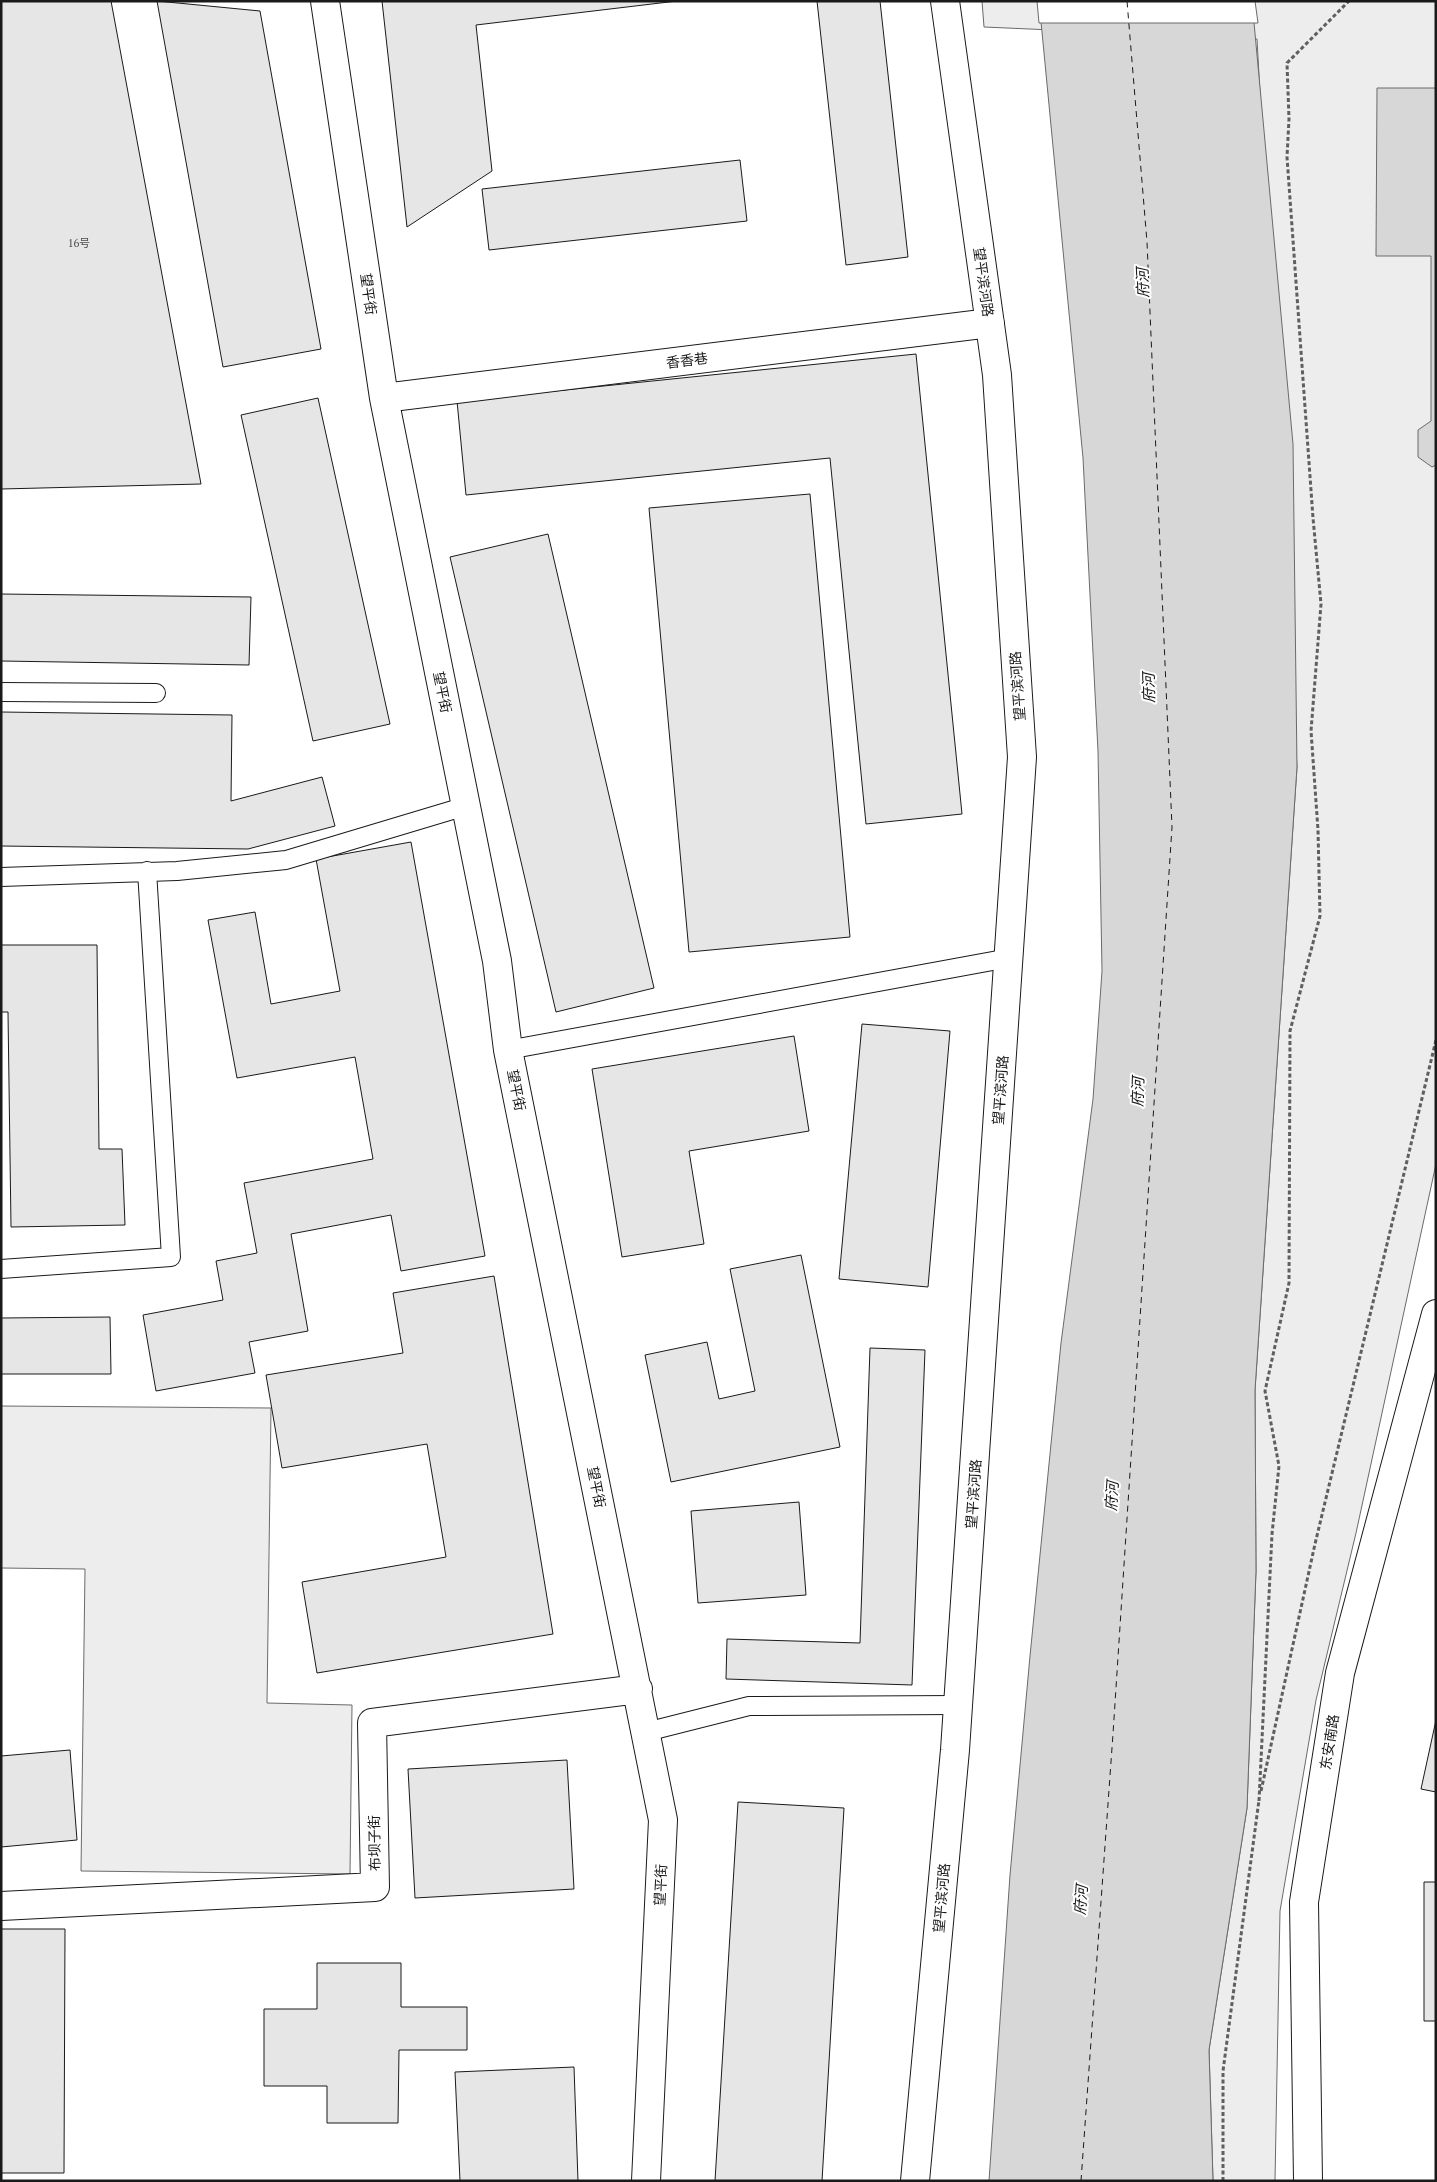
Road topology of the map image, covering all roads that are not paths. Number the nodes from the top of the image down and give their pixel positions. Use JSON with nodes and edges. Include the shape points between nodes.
{"nodes":[{"id":1,"x":325,"y":1,"type":"edge"},
{"id":2,"x":945,"y":1,"type":"edge"},
{"id":3,"x":990,"y":323,"type":"junction"},
{"id":4,"x":384,"y":398,"type":"junction"},
{"id":5,"x":1,"y":692,"type":"edge"},
{"id":6,"x":156,"y":693,"type":"dead end"},
{"id":7,"x":466,"y":806,"type":"junction"},
{"id":8,"x":147,"y":871,"type":"junction"},
{"id":9,"x":1,"y":877,"type":"edge"},
{"id":10,"x":1009,"y":958,"type":"junction"},
{"id":11,"x":508,"y":1050,"type":"junction"},
{"id":12,"x":1,"y":1269,"type":"edge"},
{"id":13,"x":1436,"y":1314,"type":"edge"},
{"id":14,"x":638,"y":1689,"type":"junction"},
{"id":15,"x":958,"y":1705,"type":"junction"},
{"id":16,"x":646,"y":1732,"type":"junction"},
{"id":17,"x":1,"y":1906,"type":"edge"},
{"id":18,"x":646,"y":2181,"type":"edge"},
{"id":19,"x":915,"y":2181,"type":"edge"},
{"id":20,"x":1308,"y":2181,"type":"edge"}],
"edges":[{"from":1,"to":4,"type":"street","name":"望平街"},
{"from":2,"to":3,"type":"street","name":"望平滨河路"},
{"from":3,"to":4,"type":"street","name":"香香巷"},
{"from":3,"to":10,"type":"street","name":"望平滨河路","via":[[998,385],[1022,757]]},
{"from":4,"to":7,"type":"street","name":"望平街"},
{"from":5,"to":6,"type":"lane"},
{"from":7,"to":8,"type":"lane","via":[[286,860]]},
{"from":7,"to":11,"type":"street","name":"望平街","via":[[497,961]]},
{"from":8,"to":9,"type":"lane"},
{"from":8,"to":12,"type":"lane","via":[[171,1257]]},
{"from":10,"to":11,"type":"lane"},
{"from":10,"to":15,"type":"street","name":"望平滨河路"},
{"from":11,"to":14,"type":"street","name":"望平街"},
{"from":13,"to":20,"type":"street","name":"东安南路","via":[[1340,1673],[1304,1902]]},
{"from":14,"to":16,"type":"street","name":"望平街"},
{"from":14,"to":17,"type":"street","name":"布坝子街","via":[[372,1723],[375,1887]]},
{"from":15,"to":16,"type":"lane","via":[[749,1706]]},
{"from":15,"to":19,"type":"street","name":"望平滨河路"},
{"from":16,"to":18,"type":"street","name":"望平街","via":[[663,1820]]}]}
